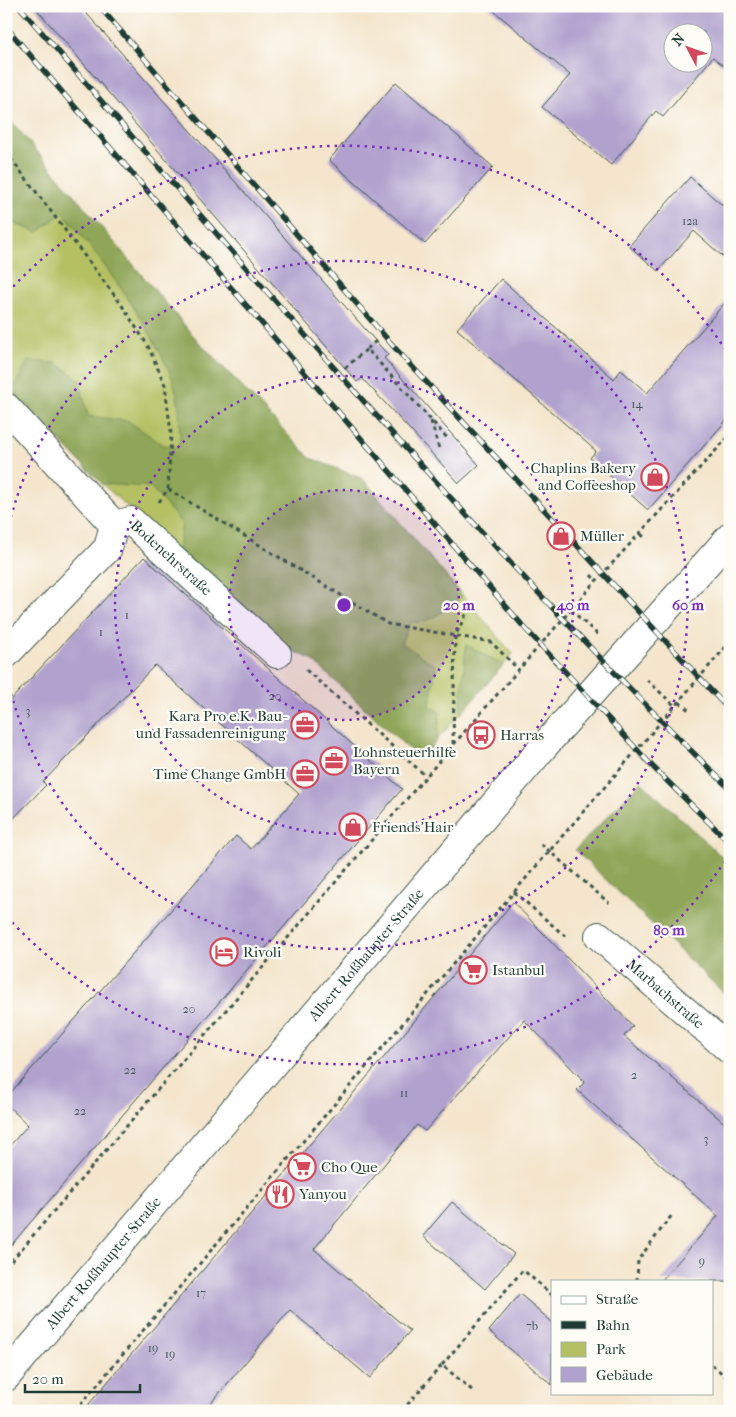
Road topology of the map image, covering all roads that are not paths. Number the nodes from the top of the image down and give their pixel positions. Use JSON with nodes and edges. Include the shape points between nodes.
{"nodes":[{"id":1,"x":6,"y":407,"type":"edge"},
{"id":2,"x":126,"y":526,"type":"junction"},
{"id":3,"x":730,"y":536,"type":"edge"},
{"id":4,"x":6,"y":654,"type":"edge"},
{"id":5,"x":277,"y":654,"type":"road end"},
{"id":6,"x":599,"y":936,"type":"dead end"},
{"id":7,"x":730,"y":1050,"type":"edge"},
{"id":8,"x":6,"y":1377,"type":"edge"}],
"edges":[{"from":1,"to":2,"type":"main road","name":"Bodenehrstraße"},
{"from":2,"to":4,"type":"main road"},
{"from":2,"to":5,"type":"main road","name":"Bodenehrstraße"},
{"from":3,"to":8,"type":"main road","name":"Albert-Roßhaupter-Straße","via":[[533,758]]},
{"from":6,"to":7,"type":"main road","name":"Marbachstraße"}]}
